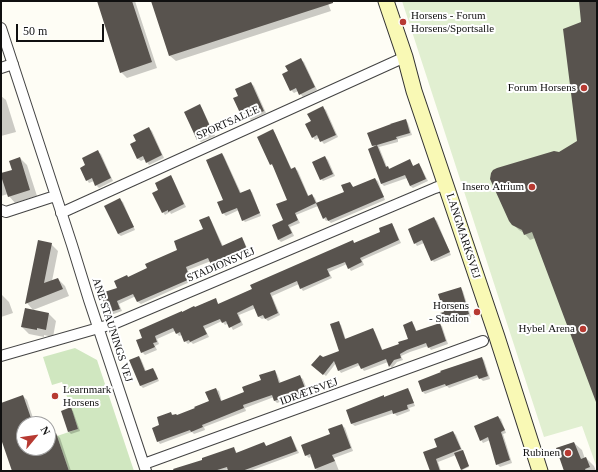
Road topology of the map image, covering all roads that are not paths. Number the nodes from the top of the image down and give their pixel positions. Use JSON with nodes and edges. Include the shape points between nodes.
{"nodes":[{"id":1,"x":386,"y":1,"type":"edge"},
{"id":2,"x":1,"y":28,"type":"edge"},
{"id":3,"x":405,"y":57,"type":"junction"},
{"id":4,"x":13,"y":64,"type":"junction"},
{"id":5,"x":1,"y":68,"type":"edge"},
{"id":6,"x":446,"y":184,"type":"junction"},
{"id":7,"x":56,"y":196,"type":"junction"},
{"id":8,"x":1,"y":210,"type":"edge"},
{"id":9,"x":61,"y":212,"type":"junction"},
{"id":10,"x":99,"y":328,"type":"junction"},
{"id":11,"x":483,"y":341,"type":"dead end"},
{"id":12,"x":1,"y":356,"type":"edge"},
{"id":13,"x":145,"y":468,"type":"edge"},
{"id":14,"x":540,"y":471,"type":"edge"}],
"edges":[{"from":1,"to":3,"type":"main road","name":"LANGMARKSVEJ"},
{"from":2,"to":4,"type":"street","name":"ANE STAUNINGS VEJ"},
{"from":3,"to":6,"type":"main road","name":"LANGMARKSVEJ"},
{"from":3,"to":9,"type":"street","name":"SPORTSALLE"},
{"from":4,"to":5,"type":"street"},
{"from":4,"to":7,"type":"street","name":"ANE STAUNINGS VEJ"},
{"from":6,"to":10,"type":"street","name":"STADIONSVEJ"},
{"from":6,"to":14,"type":"main road","name":"LANGMARKSVEJ"},
{"from":7,"to":8,"type":"street","via":[[6,212]]},
{"from":7,"to":9,"type":"street","name":"ANE STAUNINGS VEJ"},
{"from":9,"to":10,"type":"street","name":"ANE STAUNINGS VEJ"},
{"from":10,"to":12,"type":"street","name":"STADIONSVEJ"},
{"from":10,"to":13,"type":"street","name":"ANE STAUNINGS VEJ"},
{"from":11,"to":13,"type":"street","name":"IDRÆTSVEJ"}]}
